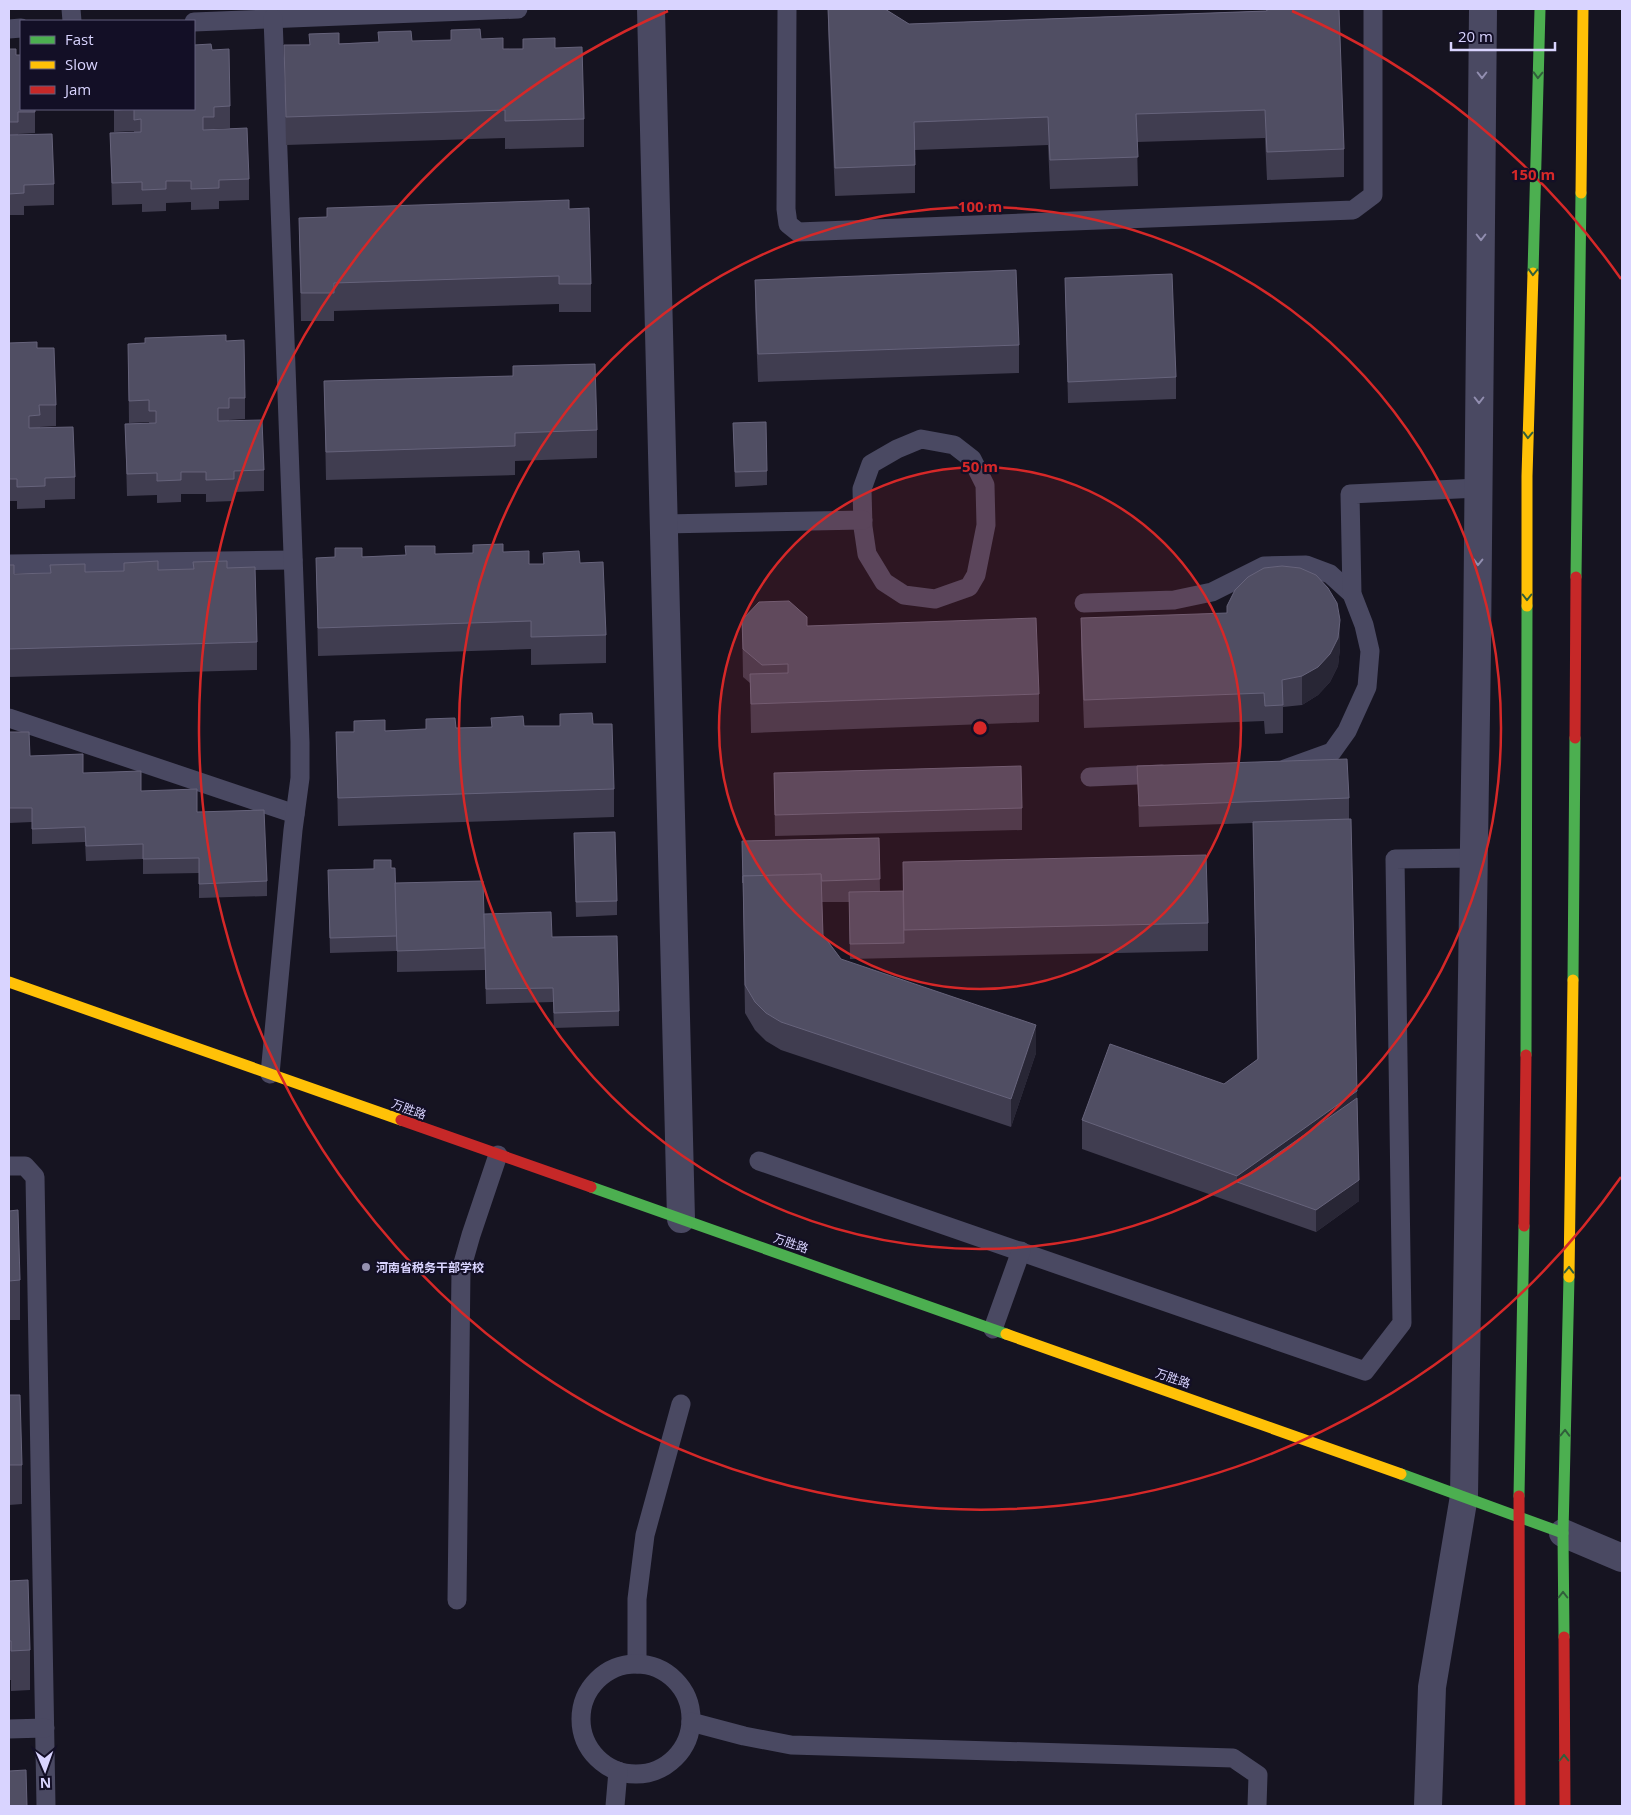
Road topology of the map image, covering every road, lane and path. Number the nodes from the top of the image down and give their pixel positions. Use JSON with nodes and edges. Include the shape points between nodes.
{"nodes":[{"id":1,"x":518,"y":9,"type":"edge"},
{"id":2,"x":651,"y":9,"type":"edge"},
{"id":3,"x":787,"y":9,"type":"edge"},
{"id":4,"x":1373,"y":9,"type":"edge"},
{"id":5,"x":1483,"y":9,"type":"edge"},
{"id":6,"x":1540,"y":9,"type":"edge"},
{"id":7,"x":1583,"y":9,"type":"edge"},
{"id":8,"x":273,"y":18,"type":"junction"},
{"id":9,"x":195,"y":22,"type":"edge"},
{"id":10,"x":1478,"y":488,"type":"junction"},
{"id":11,"x":863,"y":520,"type":"junction"},
{"id":12,"x":664,"y":524,"type":"junction"},
{"id":13,"x":293,"y":560,"type":"junction"},
{"id":14,"x":9,"y":564,"type":"edge"},
{"id":15,"x":1352,"y":594,"type":"junction"},
{"id":16,"x":1084,"y":603,"type":"dead end"},
{"id":17,"x":9,"y":718,"type":"edge"},
{"id":18,"x":1265,"y":770,"type":"edge"},
{"id":19,"x":1177,"y":774,"type":"edge"},
{"id":20,"x":1090,"y":777,"type":"dead end"},
{"id":21,"x":295,"y":814,"type":"junction"},
{"id":22,"x":1474,"y":858,"type":"junction"},
{"id":23,"x":9,"y":982,"type":"edge"},
{"id":24,"x":270,"y":1074,"type":"junction"},
{"id":25,"x":498,"y":1155,"type":"junction"},
{"id":26,"x":759,"y":1161,"type":"dead end"},
{"id":27,"x":9,"y":1166,"type":"edge"},
{"id":28,"x":681,"y":1219,"type":"junction"},
{"id":29,"x":1021,"y":1251,"type":"junction"},
{"id":30,"x":993,"y":1329,"type":"junction"},
{"id":31,"x":680,"y":1404,"type":"dead end"},
{"id":32,"x":1464,"y":1496,"type":"junction"},
{"id":33,"x":1519,"y":1517,"type":"junction"},
{"id":34,"x":1563,"y":1533,"type":"junction"},
{"id":35,"x":1622,"y":1558,"type":"edge"},
{"id":36,"x":457,"y":1600,"type":"dead end"},
{"id":37,"x":637,"y":1664,"type":"junction"},
{"id":38,"x":691,"y":1722,"type":"junction"},
{"id":39,"x":45,"y":1728,"type":"junction"},
{"id":40,"x":9,"y":1729,"type":"edge"},
{"id":41,"x":618,"y":1771,"type":"junction"},
{"id":42,"x":46,"y":1806,"type":"edge"},
{"id":43,"x":615,"y":1806,"type":"edge"},
{"id":44,"x":1257,"y":1806,"type":"edge"},
{"id":45,"x":1428,"y":1806,"type":"edge"},
{"id":46,"x":1520,"y":1806,"type":"edge"},
{"id":47,"x":1565,"y":1806,"type":"edge"}],
"edges":[{"from":1,"to":8,"type":"lane"},
{"from":2,"to":12,"type":"street"},
{"from":3,"to":4,"type":"lane","via":[[786,209],[788,224],[798,232],[1353,210],[1373,195]]},
{"from":5,"to":10,"type":"street","one_way":true},
{"from":6,"to":33,"type":"main road","one_way":true,"via":[[1527,476],[1526,1112]]},
{"from":34,"to":7,"type":"main road","one_way":true,"via":[[1572,1124]]},
{"from":8,"to":9,"type":"lane"},
{"from":8,"to":13,"type":"lane"},
{"from":10,"to":15,"type":"lane","via":[[1350,494]]},
{"from":10,"to":22,"type":"street","one_way":true},
{"from":11,"to":11,"type":"lane","via":[[867,554],[884,582],[904,595],[935,599],[969,587],[976,575],[986,525],[985,485],[972,459],[954,445],[921,439],[871,464],[862,488]]},
{"from":11,"to":12,"type":"lane"},
{"from":12,"to":28,"type":"street"},
{"from":13,"to":14,"type":"lane"},
{"from":13,"to":21,"type":"lane","via":[[300,742]]},
{"from":15,"to":16,"type":"lane","via":[[1330,574],[1306,565],[1264,566],[1212,592],[1174,600]]},
{"from":15,"to":18,"type":"lane","via":[[1370,651],[1367,687],[1347,731],[1332,752],[1285,770]]},
{"from":17,"to":21,"type":"lane"},
{"from":19,"to":20,"type":"lane"},
{"from":21,"to":24,"type":"lane"},
{"from":22,"to":29,"type":"lane","via":[[1395,859],[1402,1323],[1365,1371]]},
{"from":22,"to":32,"type":"street"},
{"from":23,"to":24,"type":"main road","name":"万胜路"},
{"from":24,"to":25,"type":"main road","name":"万胜路"},
{"from":25,"to":28,"type":"main road","name":"万胜路"},
{"from":25,"to":36,"type":"lane","via":[[461,1270]]},
{"from":26,"to":29,"type":"lane"},
{"from":27,"to":39,"type":"lane","via":[[25,1166],[34,1177]]},
{"from":28,"to":30,"type":"main road","name":"万胜路"},
{"from":29,"to":30,"type":"lane"},
{"from":30,"to":32,"type":"main road","name":"万胜路"},
{"from":31,"to":37,"type":"lane","via":[[645,1535],[637,1599]]},
{"from":32,"to":33,"type":"main road","name":"万胜路"},
{"from":32,"to":45,"type":"street","via":[[1432,1687]]},
{"from":33,"to":34,"type":"main road","name":"万胜路"},
{"from":33,"to":46,"type":"main road"},
{"from":34,"to":35,"type":"street"},
{"from":47,"to":34,"type":"main road","one_way":true},
{"from":37,"to":38,"type":"lane","via":[[654,1667],[670,1676],[682,1689],[689,1704]]},
{"from":37,"to":41,"type":"lane","via":[[603,1674],[583,1702],[583,1736],[603,1764]]},
{"from":38,"to":41,"type":"lane","via":[[688,1739],[679,1754],[666,1765],[651,1772],[634,1774]]},
{"from":38,"to":44,"type":"lane","via":[[791,1745],[1233,1758],[1258,1775]]},
{"from":39,"to":40,"type":"lane"},
{"from":39,"to":42,"type":"lane"},
{"from":41,"to":43,"type":"lane"}]}
